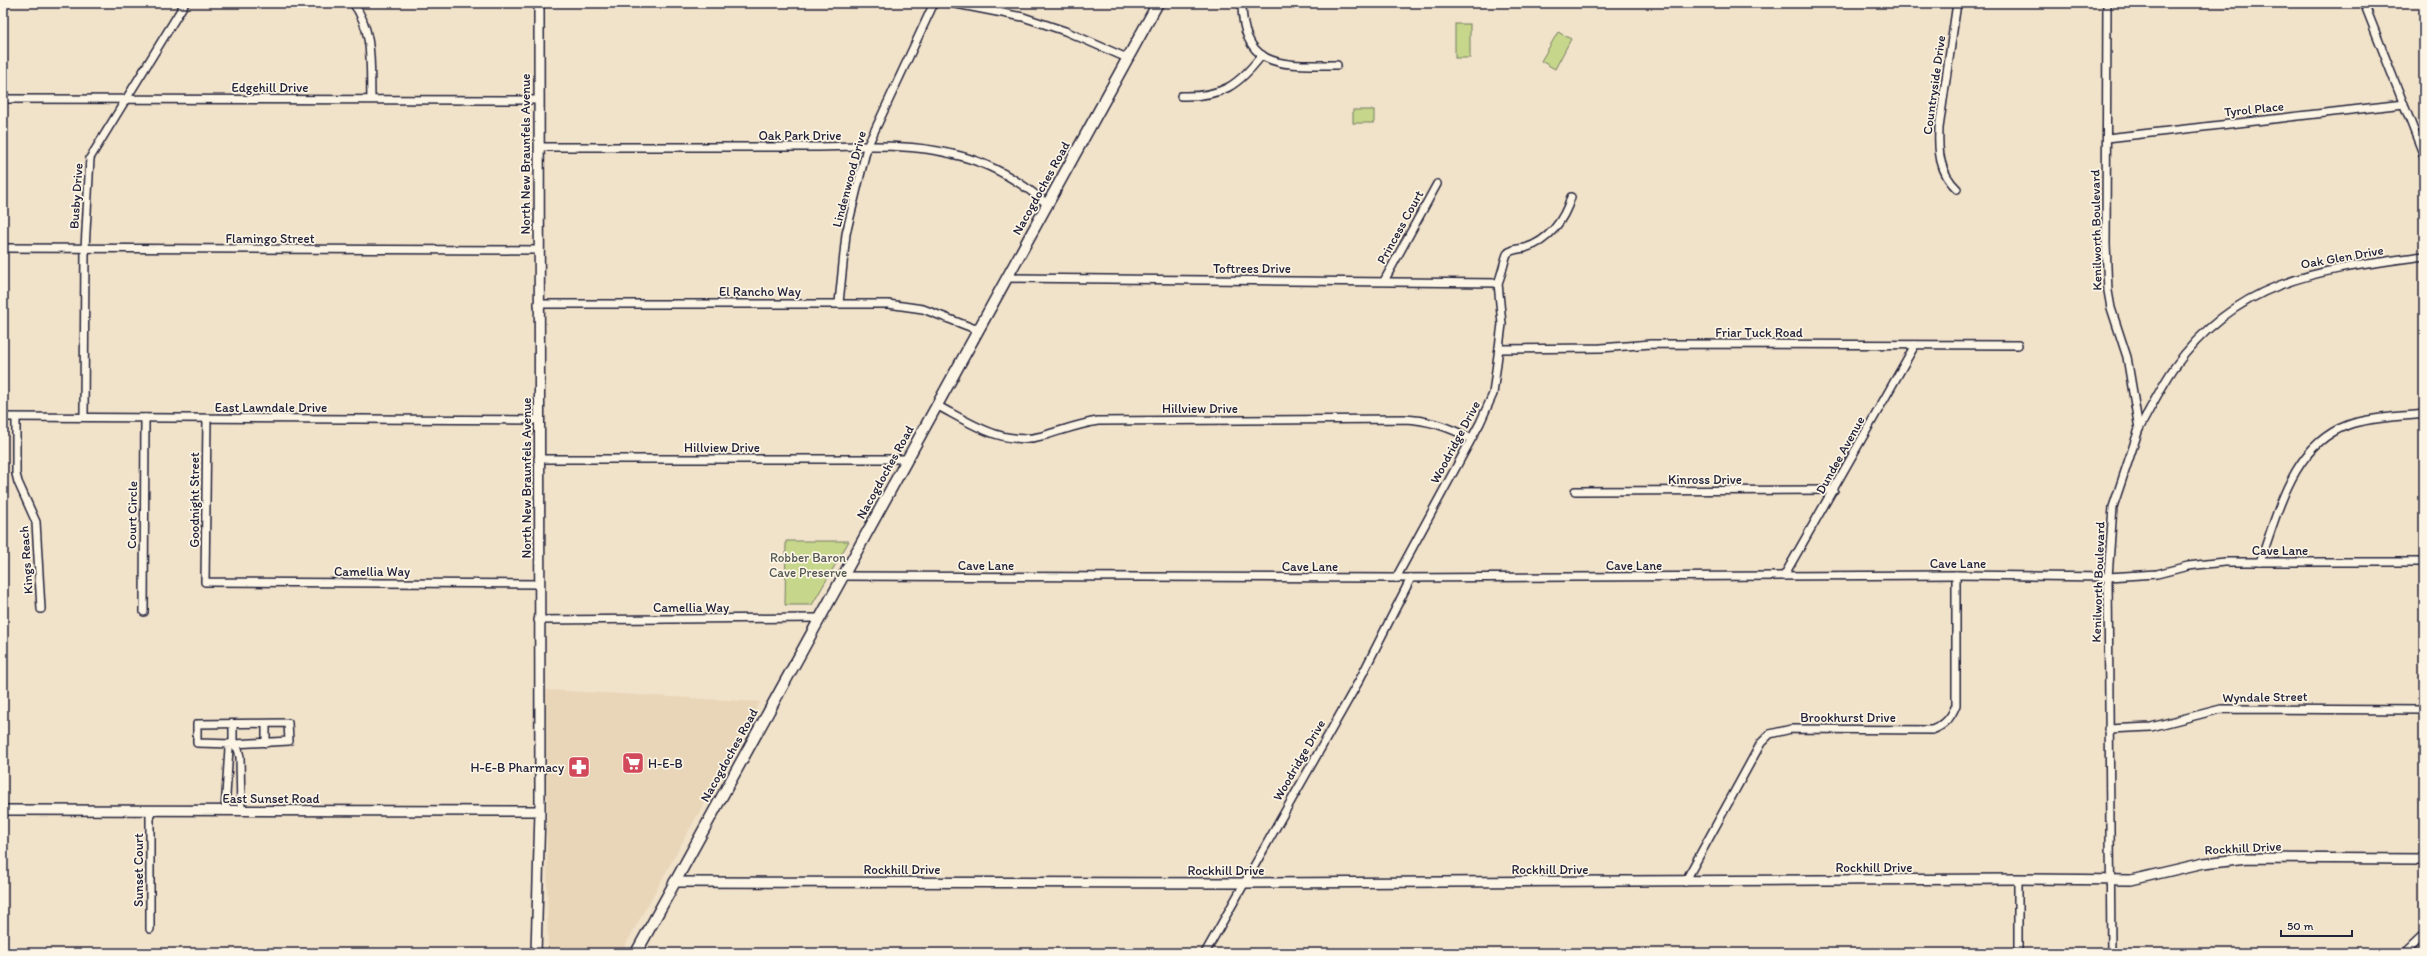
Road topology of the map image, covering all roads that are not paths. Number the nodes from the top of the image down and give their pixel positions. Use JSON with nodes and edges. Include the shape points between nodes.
{"nodes":[{"id":1,"x":5,"y":3,"type":"edge"},
{"id":2,"x":185,"y":3,"type":"edge"},
{"id":3,"x":353,"y":3,"type":"edge"},
{"id":4,"x":539,"y":3,"type":"edge"},
{"id":5,"x":934,"y":3,"type":"edge"},
{"id":6,"x":951,"y":3,"type":"edge"},
{"id":7,"x":1158,"y":3,"type":"edge"},
{"id":8,"x":1242,"y":3,"type":"edge"},
{"id":9,"x":1958,"y":3,"type":"edge"},
{"id":10,"x":2107,"y":3,"type":"edge"},
{"id":11,"x":2364,"y":3,"type":"edge"},
{"id":12,"x":3,"y":6,"type":"edge"},
{"id":13,"x":1262,"y":55,"type":"junction"},
{"id":14,"x":1127,"y":58,"type":"junction"},
{"id":15,"x":1337,"y":65,"type":"dead end"},
{"id":16,"x":1181,"y":96,"type":"dead end"},
{"id":17,"x":3,"y":99,"type":"edge"},
{"id":18,"x":128,"y":99,"type":"junction"},
{"id":19,"x":371,"y":99,"type":"junction"},
{"id":20,"x":538,"y":100,"type":"junction"},
{"id":21,"x":2404,"y":104,"type":"junction"},
{"id":22,"x":2107,"y":138,"type":"junction"},
{"id":23,"x":539,"y":147,"type":"junction"},
{"id":24,"x":867,"y":147,"type":"junction"},
{"id":25,"x":2424,"y":156,"type":"edge"},
{"id":26,"x":1437,"y":184,"type":"dead end"},
{"id":27,"x":1957,"y":189,"type":"dead end"},
{"id":28,"x":1571,"y":197,"type":"dead end"},
{"id":29,"x":1047,"y":204,"type":"junction"},
{"id":30,"x":3,"y":248,"type":"edge"},
{"id":31,"x":85,"y":249,"type":"junction"},
{"id":32,"x":538,"y":250,"type":"junction"},
{"id":33,"x":2424,"y":256,"type":"edge"},
{"id":34,"x":1006,"y":278,"type":"junction"},
{"id":35,"x":1384,"y":281,"type":"junction"},
{"id":36,"x":1498,"y":283,"type":"junction"},
{"id":37,"x":839,"y":303,"type":"junction"},
{"id":38,"x":538,"y":304,"type":"junction"},
{"id":39,"x":978,"y":330,"type":"junction"},
{"id":40,"x":1915,"y":344,"type":"junction"},
{"id":41,"x":2018,"y":345,"type":"dead end"},
{"id":42,"x":1499,"y":349,"type":"junction"},
{"id":43,"x":936,"y":405,"type":"junction"},
{"id":44,"x":2424,"y":414,"type":"edge"},
{"id":45,"x":84,"y":417,"type":"junction"},
{"id":46,"x":3,"y":418,"type":"edge"},
{"id":47,"x":16,"y":418,"type":"junction"},
{"id":48,"x":145,"y":418,"type":"junction"},
{"id":49,"x":207,"y":418,"type":"junction"},
{"id":50,"x":538,"y":420,"type":"junction"},
{"id":51,"x":2139,"y":429,"type":"junction"},
{"id":52,"x":1470,"y":438,"type":"junction"},
{"id":53,"x":538,"y":460,"type":"junction"},
{"id":54,"x":907,"y":460,"type":"junction"},
{"id":55,"x":1834,"y":490,"type":"junction"},
{"id":56,"x":1575,"y":491,"type":"dead end"},
{"id":57,"x":2260,"y":562,"type":"junction"},
{"id":58,"x":2424,"y":562,"type":"edge"},
{"id":59,"x":1956,"y":575,"type":"junction"},
{"id":60,"x":842,"y":576,"type":"junction"},
{"id":61,"x":1784,"y":576,"type":"junction"},
{"id":62,"x":2108,"y":577,"type":"junction"},
{"id":63,"x":1396,"y":578,"type":"junction"},
{"id":64,"x":1411,"y":578,"type":"junction"},
{"id":65,"x":205,"y":582,"type":"joint"},
{"id":66,"x":539,"y":584,"type":"junction"},
{"id":67,"x":42,"y":609,"type":"dead end"},
{"id":68,"x":144,"y":612,"type":"dead end"},
{"id":69,"x":819,"y":618,"type":"junction"},
{"id":70,"x":538,"y":620,"type":"junction"},
{"id":71,"x":2424,"y":710,"type":"edge"},
{"id":72,"x":233,"y":724,"type":"junction"},
{"id":73,"x":266,"y":724,"type":"junction"},
{"id":74,"x":2108,"y":729,"type":"junction"},
{"id":75,"x":266,"y":743,"type":"junction"},
{"id":76,"x":233,"y":744,"type":"junction"},
{"id":77,"x":226,"y":771,"type":"junction"},
{"id":78,"x":240,"y":772,"type":"junction"},
{"id":79,"x":3,"y":810,"type":"edge"},
{"id":80,"x":150,"y":810,"type":"junction"},
{"id":81,"x":225,"y":811,"type":"junction"},
{"id":82,"x":241,"y":811,"type":"junction"},
{"id":83,"x":540,"y":811,"type":"junction"},
{"id":84,"x":2424,"y":860,"type":"edge"},
{"id":85,"x":2018,"y":879,"type":"junction"},
{"id":86,"x":2111,"y":881,"type":"junction"},
{"id":87,"x":674,"y":882,"type":"junction"},
{"id":88,"x":1685,"y":882,"type":"junction"},
{"id":89,"x":1243,"y":884,"type":"junction"},
{"id":90,"x":150,"y":930,"type":"dead end"},
{"id":91,"x":2424,"y":934,"type":"edge"},
{"id":92,"x":536,"y":953,"type":"edge"},
{"id":93,"x":636,"y":953,"type":"edge"},
{"id":94,"x":1205,"y":953,"type":"edge"},
{"id":95,"x":2018,"y":953,"type":"edge"},
{"id":96,"x":2111,"y":953,"type":"edge"},
{"id":97,"x":2404,"y":953,"type":"edge"}],
"edges":[{"from":1,"to":12,"type":"street"},
{"from":2,"to":18,"type":"street","name":"Busby Drive"},
{"from":3,"to":19,"type":"street","via":[[360,12],[368,35]]},
{"from":4,"to":20,"type":"street","name":"North New Braunfels Avenue"},
{"from":5,"to":24,"type":"street","name":"Lindenwood Drive"},
{"from":6,"to":14,"type":"street","via":[[1023,17],[1065,31]]},
{"from":7,"to":14,"type":"main road","name":"Nacogdoches Road"},
{"from":8,"to":13,"type":"street","via":[[1242,22],[1246,35]]},
{"from":9,"to":27,"type":"street","name":"Countryside Drive","via":[[1938,148],[1944,172]]},
{"from":10,"to":22,"type":"street","name":"Kenilworth Boulevard"},
{"from":11,"to":21,"type":"street"},
{"from":13,"to":15,"type":"street","via":[[1288,65]]},
{"from":13,"to":16,"type":"street","via":[[1246,76],[1221,91],[1204,96]]},
{"from":14,"to":29,"type":"main road","name":"Nacogdoches Road"},
{"from":17,"to":18,"type":"street","name":"Edgehill Drive"},
{"from":18,"to":19,"type":"street","name":"Edgehill Drive"},
{"from":18,"to":31,"type":"street","name":"Busby Drive","via":[[90,158]]},
{"from":19,"to":20,"type":"street","name":"Edgehill Drive"},
{"from":20,"to":23,"type":"street","name":"North New Braunfels Avenue"},
{"from":21,"to":22,"type":"street","name":"Tyrol Place"},
{"from":21,"to":25,"type":"street"},
{"from":22,"to":51,"type":"street","name":"Kenilworth Boulevard","via":[[2106,244],[2109,295],[2127,357]]},
{"from":23,"to":24,"type":"street","name":"Oak Park Drive"},
{"from":23,"to":32,"type":"street","name":"North New Braunfels Avenue"},
{"from":24,"to":29,"type":"street","name":"Oak Park Drive","via":[[930,150],[972,159],[1011,177]]},
{"from":24,"to":37,"type":"street","name":"Lindenwood Drive","via":[[846,234]]},
{"from":26,"to":35,"type":"street","name":"Princess Court"},
{"from":28,"to":36,"type":"street","via":[[1560,222],[1545,239],[1538,244],[1510,251],[1506,255],[1504,270]]},
{"from":29,"to":34,"type":"main road","name":"Nacogdoches Road"},
{"from":30,"to":31,"type":"street","name":"Flamingo Street"},
{"from":31,"to":32,"type":"street","name":"Flamingo Street"},
{"from":31,"to":45,"type":"street","name":"Busby Drive"},
{"from":32,"to":38,"type":"street","name":"North New Braunfels Avenue"},
{"from":33,"to":51,"type":"street","name":"Oak Glen Drive","via":[[2328,270],[2285,282],[2256,295],[2215,324],[2179,362]]},
{"from":34,"to":35,"type":"street","name":"Toftrees Drive"},
{"from":34,"to":39,"type":"main road","name":"Nacogdoches Road"},
{"from":35,"to":36,"type":"street","name":"Toftrees Drive"},
{"from":36,"to":42,"type":"street","name":"Woodridge Drive","via":[[1502,305]]},
{"from":37,"to":38,"type":"street","name":"El Rancho Way"},
{"from":37,"to":39,"type":"street","name":"El Rancho Way","via":[[912,306],[940,314]]},
{"from":38,"to":50,"type":"street","name":"North New Braunfels Avenue"},
{"from":39,"to":43,"type":"main road","name":"Nacogdoches Road"},
{"from":40,"to":41,"type":"street","name":"Friar Tuck Road"},
{"from":40,"to":42,"type":"street","name":"Friar Tuck Road","via":[[1651,344],[1601,348]]},
{"from":40,"to":55,"type":"street","name":"Dundee Avenue"},
{"from":42,"to":52,"type":"street","name":"Woodridge Drive","via":[[1493,394]]},
{"from":43,"to":52,"type":"street","name":"Hillview Drive","via":[[995,435],[1010,439],[1042,436],[1066,427],[1098,421],[1404,419],[1445,425]]},
{"from":43,"to":54,"type":"main road","name":"Nacogdoches Road"},
{"from":44,"to":57,"type":"street","via":[[2356,423],[2331,433],[2318,443],[2293,476]]},
{"from":45,"to":47,"type":"street","name":"East Lawndale Drive"},
{"from":45,"to":48,"type":"street","name":"East Lawndale Drive"},
{"from":46,"to":47,"type":"street","name":"East Lawndale Drive"},
{"from":47,"to":67,"type":"street","name":"Kings Reach","via":[[16,474],[36,522]]},
{"from":48,"to":49,"type":"street","name":"East Lawndale Drive"},
{"from":48,"to":68,"type":"street","name":"Court Circle"},
{"from":49,"to":50,"type":"street","name":"East Lawndale Drive"},
{"from":49,"to":65,"type":"street","name":"Goodnight Street"},
{"from":50,"to":53,"type":"street","name":"North New Braunfels Avenue"},
{"from":51,"to":62,"type":"street","name":"Kenilworth Boulevard","via":[[2114,507]]},
{"from":52,"to":63,"type":"street","name":"Woodridge Drive"},
{"from":53,"to":54,"type":"street","name":"Hillview Drive"},
{"from":53,"to":66,"type":"street","name":"North New Braunfels Avenue"},
{"from":54,"to":60,"type":"main road","name":"Nacogdoches Road"},
{"from":55,"to":56,"type":"street","name":"Kinross Drive"},
{"from":55,"to":61,"type":"street","name":"Dundee Avenue"},
{"from":57,"to":58,"type":"street","name":"Cave Lane"},
{"from":57,"to":62,"type":"street","name":"Cave Lane","via":[[2206,563],[2157,574]]},
{"from":59,"to":61,"type":"street","name":"Cave Lane"},
{"from":59,"to":62,"type":"street","name":"Cave Lane"},
{"from":59,"to":88,"type":"street","name":"Brookhurst Drive","via":[[1958,678],[1956,705],[1946,722],[1932,730],[1791,729],[1770,734],[1758,749]]},
{"from":60,"to":63,"type":"street","name":"Cave Lane"},
{"from":60,"to":69,"type":"main road","name":"Nacogdoches Road"},
{"from":61,"to":64,"type":"street","name":"Cave Lane"},
{"from":62,"to":74,"type":"street","name":"Kenilworth Boulevard"},
{"from":63,"to":64,"type":"street","name":"Cave Lane"},
{"from":64,"to":89,"type":"street","name":"Woodridge Drive","via":[[1360,679]]},
{"from":65,"to":66,"type":"street","name":"Camellia Way"},
{"from":66,"to":70,"type":"street","name":"North New Braunfels Avenue"},
{"from":69,"to":70,"type":"street","name":"Camellia Way"},
{"from":69,"to":87,"type":"main road","name":"Nacogdoches Road"},
{"from":70,"to":83,"type":"street","name":"North New Braunfels Avenue"},
{"from":71,"to":74,"type":"street","name":"Wyndale Street","via":[[2221,709],[2151,727]]},
{"from":72,"to":73,"type":"street"},
{"from":72,"to":76,"type":"street"},
{"from":72,"to":76,"type":"street","via":[[197,724],[197,743]]},
{"from":73,"to":75,"type":"street"},
{"from":73,"to":75,"type":"street","via":[[288,724],[289,742]]},
{"from":74,"to":86,"type":"street","name":"Kenilworth Boulevard"},
{"from":75,"to":76,"type":"street"},
{"from":76,"to":77,"type":"street","via":[[229,748]]},
{"from":76,"to":78,"type":"street","via":[[239,753]]},
{"from":77,"to":78,"type":"street"},
{"from":77,"to":81,"type":"street"},
{"from":78,"to":82,"type":"street"},
{"from":79,"to":80,"type":"street","name":"East Sunset Road"},
{"from":80,"to":81,"type":"street","name":"East Sunset Road"},
{"from":80,"to":90,"type":"street","name":"Sunset Court"},
{"from":81,"to":82,"type":"street","name":"East Sunset Road"},
{"from":82,"to":83,"type":"street","name":"East Sunset Road"},
{"from":83,"to":92,"type":"street","name":"North New Braunfels Avenue"},
{"from":84,"to":86,"type":"street","name":"Rockhill Drive","via":[[2248,858],[2204,862],[2131,880]]},
{"from":85,"to":86,"type":"street","name":"Rockhill Drive"},
{"from":85,"to":88,"type":"street","name":"Rockhill Drive"},
{"from":85,"to":95,"type":"street"},
{"from":86,"to":96,"type":"street","name":"Kenilworth Boulevard"},
{"from":87,"to":89,"type":"street","name":"Rockhill Drive"},
{"from":87,"to":93,"type":"main road","name":"Nacogdoches Road"},
{"from":88,"to":89,"type":"street","name":"Rockhill Drive"},
{"from":89,"to":94,"type":"street","name":"Woodridge Drive"},
{"from":91,"to":97,"type":"street"}]}
